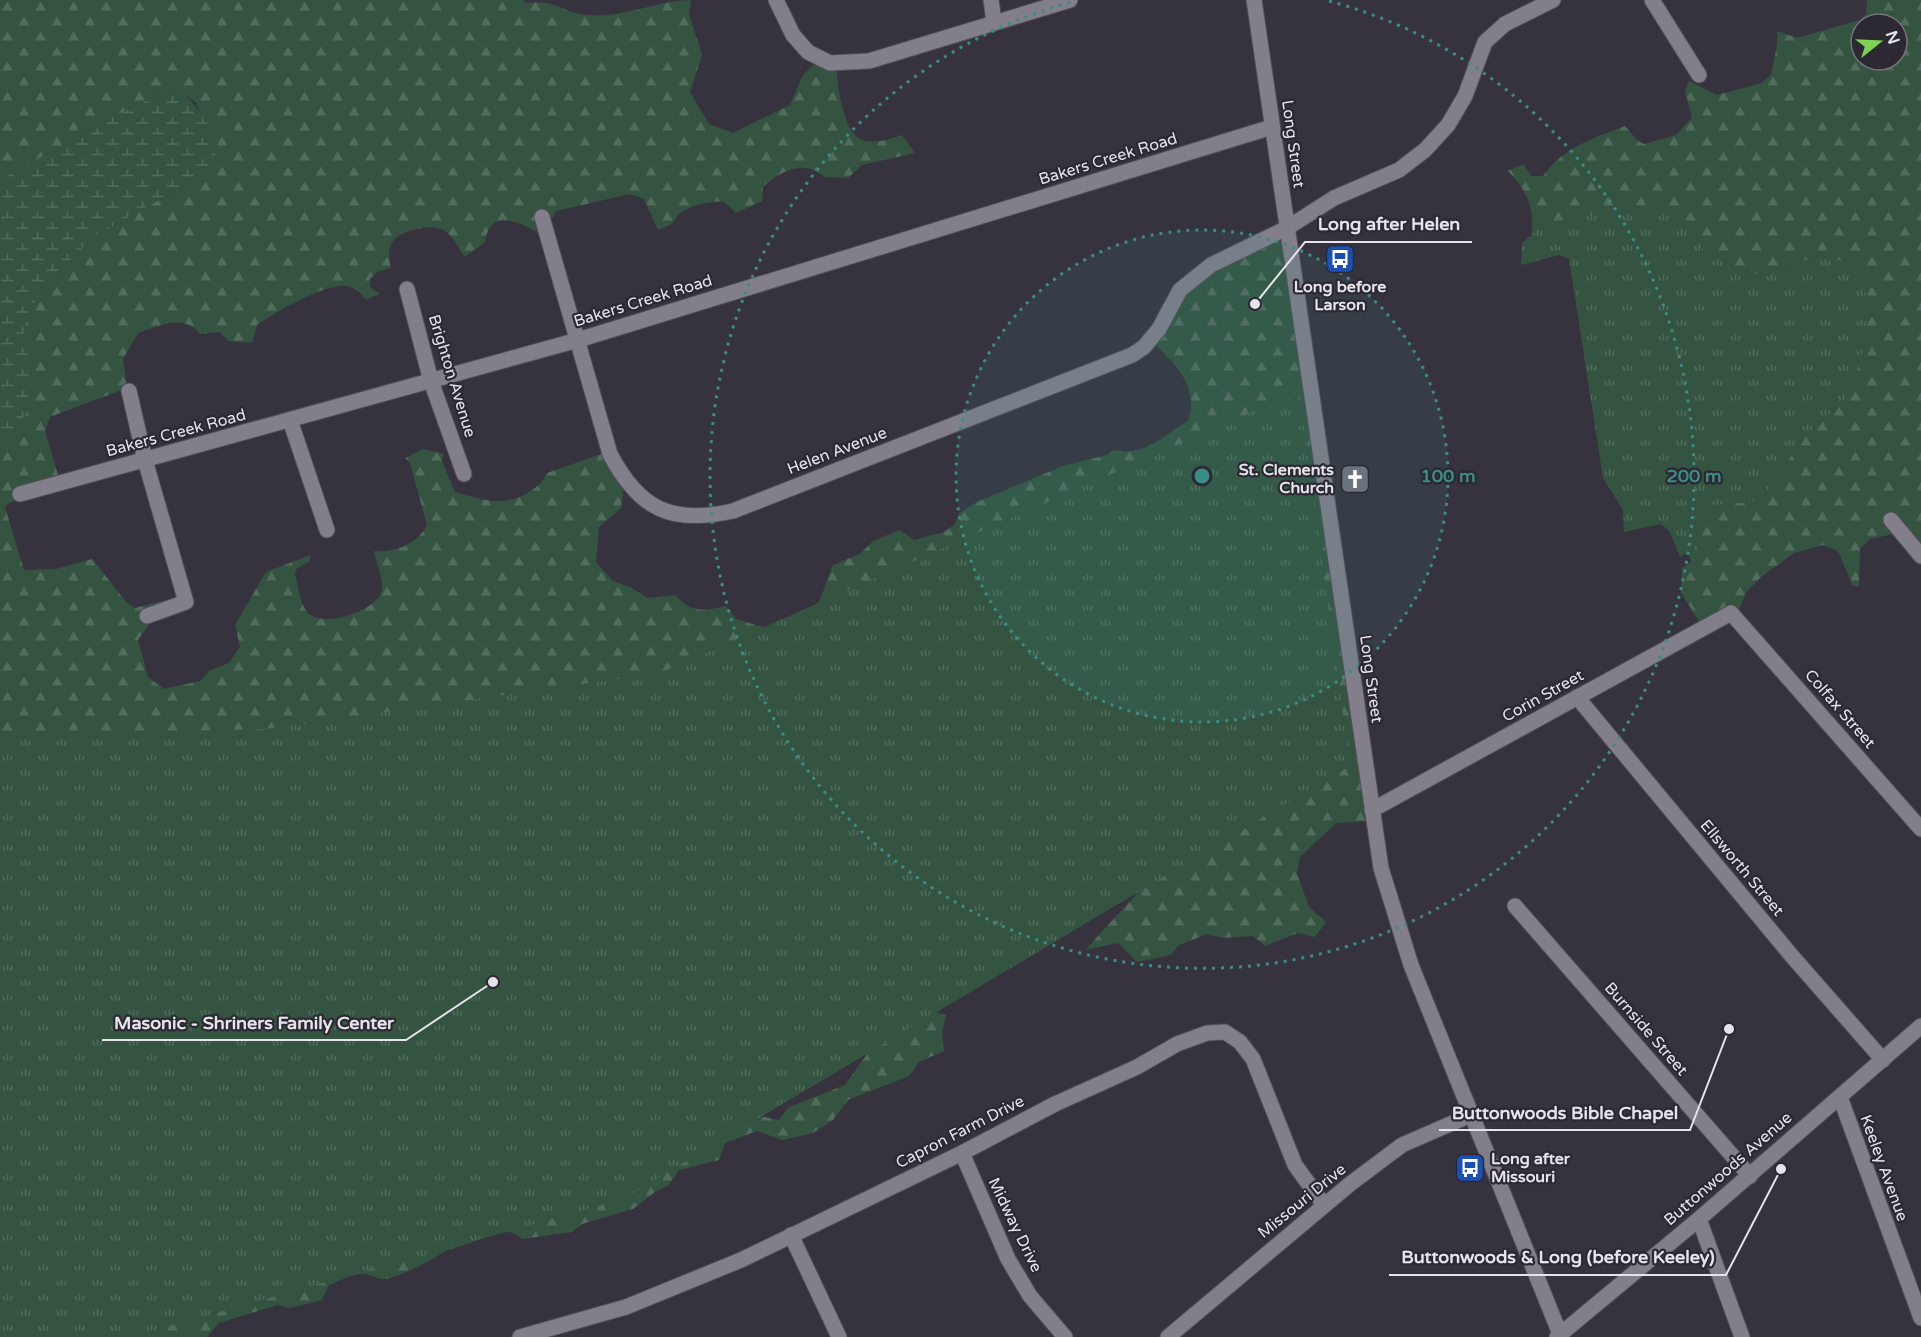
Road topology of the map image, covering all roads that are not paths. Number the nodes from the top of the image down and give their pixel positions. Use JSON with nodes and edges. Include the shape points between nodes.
{"nodes":[{"id":1,"x":776,"y":0,"type":"edge"},
{"id":2,"x":991,"y":0,"type":"edge"},
{"id":3,"x":1070,"y":0,"type":"edge"},
{"id":4,"x":1254,"y":0,"type":"edge"},
{"id":5,"x":1553,"y":0,"type":"edge"},
{"id":6,"x":1653,"y":0,"type":"edge"},
{"id":7,"x":994,"y":22,"type":"junction"},
{"id":8,"x":1700,"y":75,"type":"dead end"},
{"id":9,"x":1272,"y":127,"type":"junction"},
{"id":10,"x":542,"y":217,"type":"dead end"},
{"id":11,"x":1287,"y":228,"type":"junction"},
{"id":12,"x":407,"y":289,"type":"dead end"},
{"id":13,"x":578,"y":340,"type":"junction"},
{"id":14,"x":431,"y":381,"type":"junction"},
{"id":15,"x":129,"y":391,"type":"dead end"},
{"id":16,"x":290,"y":420,"type":"junction"},
{"id":17,"x":145,"y":460,"type":"junction"},
{"id":18,"x":464,"y":474,"type":"dead end"},
{"id":19,"x":20,"y":494,"type":"dead end"},
{"id":20,"x":1891,"y":520,"type":"dead end"},
{"id":21,"x":327,"y":530,"type":"dead end"},
{"id":22,"x":1921,"y":556,"type":"edge"},
{"id":23,"x":1731,"y":612,"type":"joint"},
{"id":24,"x":147,"y":616,"type":"dead end"},
{"id":25,"x":1577,"y":697,"type":"junction"},
{"id":26,"x":1372,"y":810,"type":"junction"},
{"id":27,"x":1921,"y":829,"type":"edge"},
{"id":28,"x":1515,"y":906,"type":"dead end"},
{"id":29,"x":1921,"y":1026,"type":"edge"},
{"id":30,"x":1883,"y":1060,"type":"junction"},
{"id":31,"x":1840,"y":1097,"type":"junction"},
{"id":32,"x":1473,"y":1114,"type":"junction"},
{"id":33,"x":962,"y":1153,"type":"junction"},
{"id":34,"x":1750,"y":1176,"type":"junction"},
{"id":35,"x":1324,"y":1205,"type":"junction"},
{"id":36,"x":1699,"y":1219,"type":"junction"},
{"id":37,"x":791,"y":1235,"type":"junction"},
{"id":38,"x":1921,"y":1318,"type":"edge"},
{"id":39,"x":1558,"y":1336,"type":"edge"},
{"id":40,"x":520,"y":1337,"type":"edge"},
{"id":41,"x":839,"y":1337,"type":"edge"},
{"id":42,"x":1065,"y":1337,"type":"edge"},
{"id":43,"x":1168,"y":1337,"type":"edge"},
{"id":44,"x":1742,"y":1337,"type":"edge"}],
"edges":[{"from":1,"to":7,"type":"street","via":[[793,35],[808,52],[830,63],[869,62]]},
{"from":2,"to":7,"type":"street"},
{"from":3,"to":7,"type":"street"},
{"from":4,"to":9,"type":"street","name":"Long Street"},
{"from":5,"to":11,"type":"street","name":"Helen Avenue","via":[[1505,24],[1485,42],[1465,96],[1448,125],[1425,150],[1399,170],[1334,198]]},
{"from":6,"to":8,"type":"street"},
{"from":9,"to":11,"type":"street","name":"Long Street"},
{"from":9,"to":13,"type":"street","name":"Bakers Creek Road"},
{"from":10,"to":13,"type":"street","name":"Helen Avenue"},
{"from":11,"to":13,"type":"street","name":"Helen Avenue","via":[[1211,265],[1180,290],[1159,328],[1132,355],[733,512],[708,517],[663,510],[644,501],[624,481],[610,454]]},
{"from":11,"to":26,"type":"street","name":"Long Street"},
{"from":12,"to":14,"type":"street","name":"Brighton Avenue"},
{"from":13,"to":14,"type":"street","name":"Bakers Creek Road"},
{"from":14,"to":16,"type":"street","name":"Bakers Creek Road"},
{"from":14,"to":18,"type":"street","name":"Brighton Avenue"},
{"from":15,"to":17,"type":"street"},
{"from":16,"to":17,"type":"street","name":"Bakers Creek Road"},
{"from":16,"to":21,"type":"street"},
{"from":17,"to":19,"type":"street","name":"Bakers Creek Road"},
{"from":17,"to":24,"type":"street","via":[[186,602]]},
{"from":20,"to":22,"type":"street"},
{"from":23,"to":25,"type":"street","name":"Corin Street"},
{"from":23,"to":27,"type":"street","name":"Colfax Street"},
{"from":25,"to":26,"type":"street","name":"Corin Street"},
{"from":25,"to":30,"type":"street","name":"Ellsworth Street"},
{"from":26,"to":32,"type":"street","name":"Long Street","via":[[1381,868],[1411,965]]},
{"from":28,"to":34,"type":"street","name":"Burnside Street"},
{"from":29,"to":30,"type":"street","name":"Buttonwoods Avenue"},
{"from":30,"to":31,"type":"street","name":"Buttonwoods Avenue"},
{"from":31,"to":34,"type":"street","name":"Buttonwoods Avenue"},
{"from":31,"to":38,"type":"street","name":"Keeley Avenue"},
{"from":32,"to":35,"type":"street","name":"Missouri Drive","via":[[1402,1145]]},
{"from":32,"to":39,"type":"street","name":"Long Street"},
{"from":33,"to":35,"type":"street","name":"Capron Farm Drive","via":[[1177,1044],[1207,1033],[1225,1032],[1240,1042],[1253,1059],[1295,1165]]},
{"from":33,"to":37,"type":"street","name":"Capron Farm Drive"},
{"from":33,"to":42,"type":"street","name":"Midway Drive","via":[[1008,1259],[1030,1296]]},
{"from":34,"to":36,"type":"street","name":"Buttonwoods Avenue"},
{"from":35,"to":43,"type":"street","name":"Missouri Drive"},
{"from":36,"to":39,"type":"street","name":"Buttonwoods Avenue"},
{"from":36,"to":44,"type":"street"},
{"from":37,"to":40,"type":"street","name":"Capron Farm Drive","via":[[627,1307]]},
{"from":37,"to":41,"type":"street"}]}
